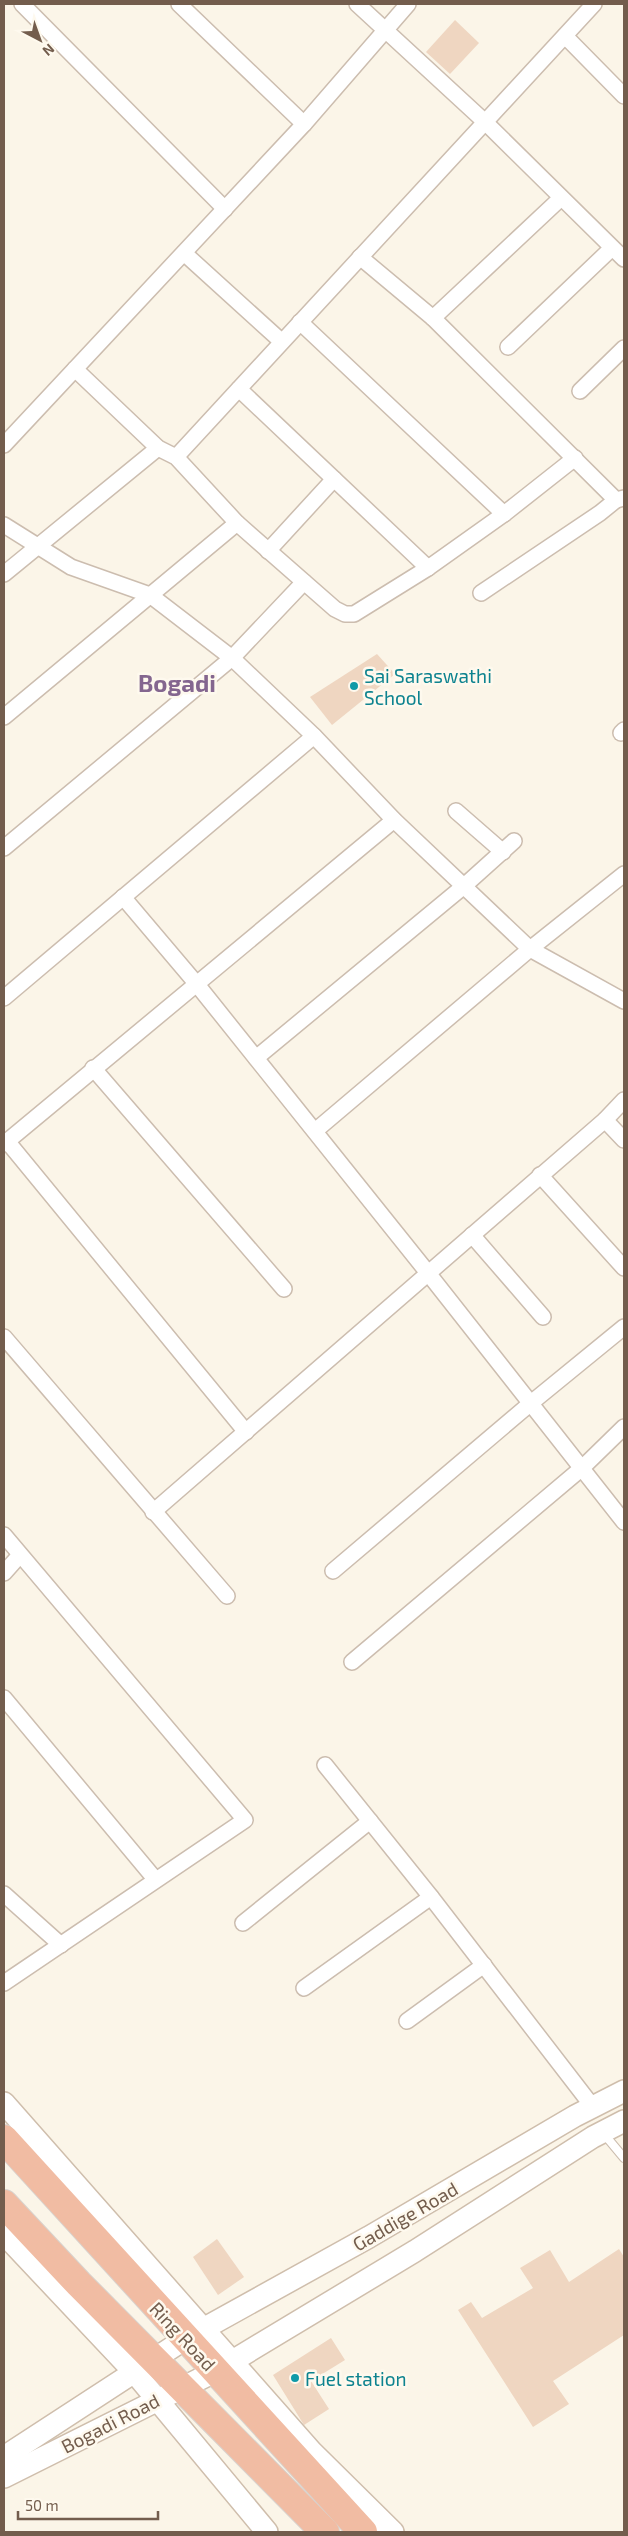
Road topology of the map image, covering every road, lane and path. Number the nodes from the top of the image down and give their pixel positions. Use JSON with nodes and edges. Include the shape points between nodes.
{"nodes":[{"id":1,"x":22,"y":4,"type":"edge"},
{"id":2,"x":179,"y":4,"type":"edge"},
{"id":3,"x":356,"y":4,"type":"edge"},
{"id":4,"x":408,"y":4,"type":"edge"},
{"id":5,"x":594,"y":4,"type":"edge"},
{"id":6,"x":385,"y":30,"type":"junction"},
{"id":7,"x":564,"y":36,"type":"junction"},
{"id":8,"x":624,"y":96,"type":"edge"},
{"id":9,"x":484,"y":121,"type":"junction"},
{"id":10,"x":304,"y":124,"type":"junction"},
{"id":11,"x":561,"y":198,"type":"junction"},
{"id":12,"x":225,"y":209,"type":"junction"},
{"id":13,"x":612,"y":248,"type":"junction"},
{"id":14,"x":184,"y":253,"type":"junction"},
{"id":15,"x":360,"y":257,"type":"junction"},
{"id":16,"x":624,"y":259,"type":"edge"},
{"id":17,"x":433,"y":318,"type":"junction"},
{"id":18,"x":300,"y":322,"type":"junction"},
{"id":19,"x":281,"y":341,"type":"junction"},
{"id":20,"x":508,"y":347,"type":"dead end"},
{"id":21,"x":624,"y":348,"type":"edge"},
{"id":22,"x":74,"y":369,"type":"junction"},
{"id":23,"x":239,"y":389,"type":"junction"},
{"id":24,"x":580,"y":391,"type":"dead end"},
{"id":25,"x":4,"y":445,"type":"edge"},
{"id":26,"x":158,"y":448,"type":"junction"},
{"id":27,"x":176,"y":456,"type":"junction"},
{"id":28,"x":575,"y":458,"type":"junction"},
{"id":29,"x":334,"y":479,"type":"junction"},
{"id":30,"x":620,"y":499,"type":"edge"},
{"id":31,"x":504,"y":514,"type":"junction"},
{"id":32,"x":237,"y":523,"type":"junction"},
{"id":33,"x":4,"y":526,"type":"edge"},
{"id":34,"x":36,"y":547,"type":"junction"},
{"id":35,"x":268,"y":550,"type":"junction"},
{"id":36,"x":428,"y":568,"type":"junction"},
{"id":37,"x":4,"y":574,"type":"edge"},
{"id":38,"x":304,"y":582,"type":"junction"},
{"id":39,"x":481,"y":593,"type":"dead end"},
{"id":40,"x":150,"y":595,"type":"junction"},
{"id":41,"x":232,"y":658,"type":"junction"},
{"id":42,"x":4,"y":717,"type":"edge"},
{"id":43,"x":314,"y":736,"type":"junction"},
{"id":44,"x":456,"y":811,"type":"dead end"},
{"id":45,"x":394,"y":820,"type":"junction"},
{"id":46,"x":4,"y":848,"type":"edge"},
{"id":47,"x":624,"y":874,"type":"edge"},
{"id":48,"x":464,"y":886,"type":"junction"},
{"id":49,"x":124,"y":897,"type":"junction"},
{"id":50,"x":530,"y":949,"type":"junction"},
{"id":51,"x":196,"y":982,"type":"junction"},
{"id":52,"x":4,"y":998,"type":"edge"},
{"id":53,"x":624,"y":1001,"type":"edge"},
{"id":54,"x":256,"y":1058,"type":"junction"},
{"id":55,"x":93,"y":1068,"type":"junction"},
{"id":56,"x":624,"y":1100,"type":"edge"},
{"id":57,"x":605,"y":1120,"type":"junction"},
{"id":58,"x":315,"y":1131,"type":"junction"},
{"id":59,"x":624,"y":1140,"type":"edge"},
{"id":60,"x":5,"y":1142,"type":"edge"},
{"id":61,"x":540,"y":1175,"type":"junction"},
{"id":62,"x":472,"y":1234,"type":"junction"},
{"id":63,"x":624,"y":1268,"type":"edge"},
{"id":64,"x":428,"y":1273,"type":"junction"},
{"id":65,"x":284,"y":1289,"type":"dead end"},
{"id":66,"x":543,"y":1317,"type":"dead end"},
{"id":67,"x":624,"y":1327,"type":"edge"},
{"id":68,"x":4,"y":1336,"type":"edge"},
{"id":69,"x":531,"y":1403,"type":"junction"},
{"id":70,"x":624,"y":1427,"type":"edge"},
{"id":71,"x":246,"y":1432,"type":"junction"},
{"id":72,"x":582,"y":1468,"type":"junction"},
{"id":73,"x":153,"y":1512,"type":"junction"},
{"id":74,"x":624,"y":1522,"type":"edge"},
{"id":75,"x":4,"y":1535,"type":"edge"},
{"id":76,"x":20,"y":1555,"type":"junction"},
{"id":77,"x":333,"y":1571,"type":"dead end"},
{"id":78,"x":4,"y":1573,"type":"edge"},
{"id":79,"x":227,"y":1596,"type":"dead end"},
{"id":80,"x":352,"y":1662,"type":"dead end"},
{"id":81,"x":4,"y":1698,"type":"edge"},
{"id":82,"x":325,"y":1765,"type":"dead end"},
{"id":83,"x":370,"y":1821,"type":"junction"},
{"id":84,"x":155,"y":1879,"type":"junction"},
{"id":85,"x":4,"y":1894,"type":"edge"},
{"id":86,"x":430,"y":1897,"type":"junction"},
{"id":87,"x":244,"y":1923,"type":"dead end"},
{"id":88,"x":62,"y":1945,"type":"junction"},
{"id":89,"x":484,"y":1965,"type":"junction"},
{"id":90,"x":4,"y":1983,"type":"edge"},
{"id":91,"x":304,"y":1988,"type":"dead end"},
{"id":92,"x":407,"y":2021,"type":"dead end"},
{"id":93,"x":624,"y":2091,"type":"edge"},
{"id":94,"x":4,"y":2103,"type":"edge"},
{"id":95,"x":593,"y":2107,"type":"junction"},
{"id":96,"x":624,"y":2121,"type":"edge"},
{"id":97,"x":603,"y":2132,"type":"junction"},
{"id":98,"x":4,"y":2140,"type":"edge"},
{"id":99,"x":624,"y":2158,"type":"edge"},
{"id":100,"x":4,"y":2204,"type":"edge"},
{"id":101,"x":4,"y":2234,"type":"edge"},
{"id":102,"x":195,"y":2334,"type":"junction"},
{"id":103,"x":145,"y":2366,"type":"junction"},
{"id":104,"x":225,"y":2366,"type":"junction"},
{"id":105,"x":182,"y":2387,"type":"junction"},
{"id":106,"x":157,"y":2400,"type":"junction"},
{"id":107,"x":4,"y":2457,"type":"edge"},
{"id":108,"x":4,"y":2477,"type":"edge"},
{"id":109,"x":267,"y":2532,"type":"edge"},
{"id":110,"x":325,"y":2532,"type":"edge"},
{"id":111,"x":363,"y":2532,"type":"edge"},
{"id":112,"x":393,"y":2532,"type":"edge"}],
"edges":[{"from":1,"to":12,"type":"street"},
{"from":2,"to":10,"type":"street"},
{"from":3,"to":6,"type":"street"},
{"from":4,"to":6,"type":"street"},
{"from":5,"to":7,"type":"street"},
{"from":6,"to":9,"type":"street"},
{"from":6,"to":10,"type":"street"},
{"from":7,"to":8,"type":"street"},
{"from":7,"to":9,"type":"street"},
{"from":9,"to":11,"type":"street"},
{"from":9,"to":15,"type":"street"},
{"from":10,"to":12,"type":"street"},
{"from":11,"to":13,"type":"street"},
{"from":11,"to":17,"type":"street"},
{"from":12,"to":14,"type":"street"},
{"from":13,"to":16,"type":"street"},
{"from":13,"to":20,"type":"street"},
{"from":14,"to":19,"type":"street"},
{"from":14,"to":22,"type":"street"},
{"from":15,"to":17,"type":"street"},
{"from":15,"to":18,"type":"street"},
{"from":17,"to":28,"type":"street"},
{"from":18,"to":19,"type":"street"},
{"from":18,"to":31,"type":"street"},
{"from":19,"to":23,"type":"street"},
{"from":21,"to":24,"type":"street"},
{"from":22,"to":25,"type":"street"},
{"from":22,"to":26,"type":"street"},
{"from":23,"to":27,"type":"street"},
{"from":23,"to":29,"type":"street"},
{"from":26,"to":27,"type":"street"},
{"from":26,"to":34,"type":"street"},
{"from":27,"to":32,"type":"street"},
{"from":28,"to":30,"type":"street"},
{"from":28,"to":31,"type":"street"},
{"from":29,"to":35,"type":"street"},
{"from":29,"to":36,"type":"street"},
{"from":30,"to":39,"type":"street"},
{"from":31,"to":36,"type":"street"},
{"from":32,"to":35,"type":"street"},
{"from":32,"to":40,"type":"street"},
{"from":33,"to":34,"type":"street"},
{"from":34,"to":37,"type":"street"},
{"from":34,"to":40,"type":"street","via":[[71,567]]},
{"from":35,"to":38,"type":"street"},
{"from":36,"to":38,"type":"street","via":[[354,614],[335,610]]},
{"from":38,"to":41,"type":"street"},
{"from":40,"to":41,"type":"street"},
{"from":40,"to":42,"type":"street"},
{"from":41,"to":43,"type":"street"},
{"from":41,"to":46,"type":"street"},
{"from":43,"to":45,"type":"street"},
{"from":43,"to":49,"type":"street"},
{"from":44,"to":48,"type":"street","via":[[508,846]]},
{"from":45,"to":48,"type":"street"},
{"from":45,"to":51,"type":"street"},
{"from":47,"to":50,"type":"street"},
{"from":48,"to":50,"type":"street"},
{"from":48,"to":54,"type":"street"},
{"from":49,"to":51,"type":"street"},
{"from":49,"to":52,"type":"street"},
{"from":50,"to":53,"type":"street"},
{"from":50,"to":58,"type":"street"},
{"from":51,"to":54,"type":"street"},
{"from":51,"to":55,"type":"street"},
{"from":54,"to":58,"type":"street"},
{"from":55,"to":60,"type":"street"},
{"from":55,"to":65,"type":"street"},
{"from":56,"to":57,"type":"street"},
{"from":57,"to":59,"type":"street"},
{"from":57,"to":61,"type":"street"},
{"from":58,"to":64,"type":"street"},
{"from":60,"to":71,"type":"street"},
{"from":61,"to":62,"type":"street"},
{"from":61,"to":63,"type":"street"},
{"from":62,"to":64,"type":"street"},
{"from":62,"to":66,"type":"street"},
{"from":64,"to":69,"type":"street"},
{"from":64,"to":71,"type":"street"},
{"from":67,"to":69,"type":"street"},
{"from":68,"to":73,"type":"street"},
{"from":69,"to":72,"type":"street"},
{"from":69,"to":77,"type":"street"},
{"from":70,"to":72,"type":"street"},
{"from":71,"to":73,"type":"street"},
{"from":72,"to":74,"type":"street"},
{"from":72,"to":80,"type":"street"},
{"from":73,"to":79,"type":"street"},
{"from":75,"to":76,"type":"street"},
{"from":76,"to":78,"type":"street"},
{"from":76,"to":84,"type":"street","via":[[245,1820]]},
{"from":81,"to":84,"type":"street"},
{"from":82,"to":83,"type":"street"},
{"from":83,"to":86,"type":"street"},
{"from":83,"to":87,"type":"street"},
{"from":84,"to":88,"type":"street"},
{"from":85,"to":88,"type":"street"},
{"from":86,"to":89,"type":"street"},
{"from":86,"to":91,"type":"street"},
{"from":88,"to":90,"type":"street"},
{"from":89,"to":92,"type":"street"},
{"from":89,"to":95,"type":"street"},
{"from":93,"to":95,"type":"main road","name":"Gaddige Road"},
{"from":94,"to":102,"type":"main road"},
{"from":95,"to":102,"type":"main road","name":"Gaddige Road","via":[[369,2238]]},
{"from":96,"to":97,"type":"main road","name":"Gaddige Road"},
{"from":97,"to":99,"type":"lane"},
{"from":97,"to":104,"type":"main road","name":"Gaddige Road"},
{"from":98,"to":102,"type":"highway","name":"Ring Road"},
{"from":100,"to":103,"type":"highway","name":"Ring Road","via":[[79,2284]]},
{"from":101,"to":103,"type":"main road"},
{"from":102,"to":103,"type":"main road","name":"Bogadi Road"},
{"from":102,"to":104,"type":"highway","name":"Ring Road"},
{"from":103,"to":105,"type":"highway","name":"Ring Road"},
{"from":103,"to":106,"type":"main road"},
{"from":103,"to":107,"type":"main road","name":"Bogadi Road"},
{"from":104,"to":105,"type":"main road","name":"Bogadi Road"},
{"from":104,"to":111,"type":"highway","name":"Ring Road"},
{"from":104,"to":112,"type":"main road"},
{"from":105,"to":106,"type":"main road","name":"Bogadi Road"},
{"from":105,"to":110,"type":"highway","name":"Ring Road"},
{"from":106,"to":108,"type":"main road","name":"Bogadi Road"},
{"from":106,"to":109,"type":"main road"}]}
